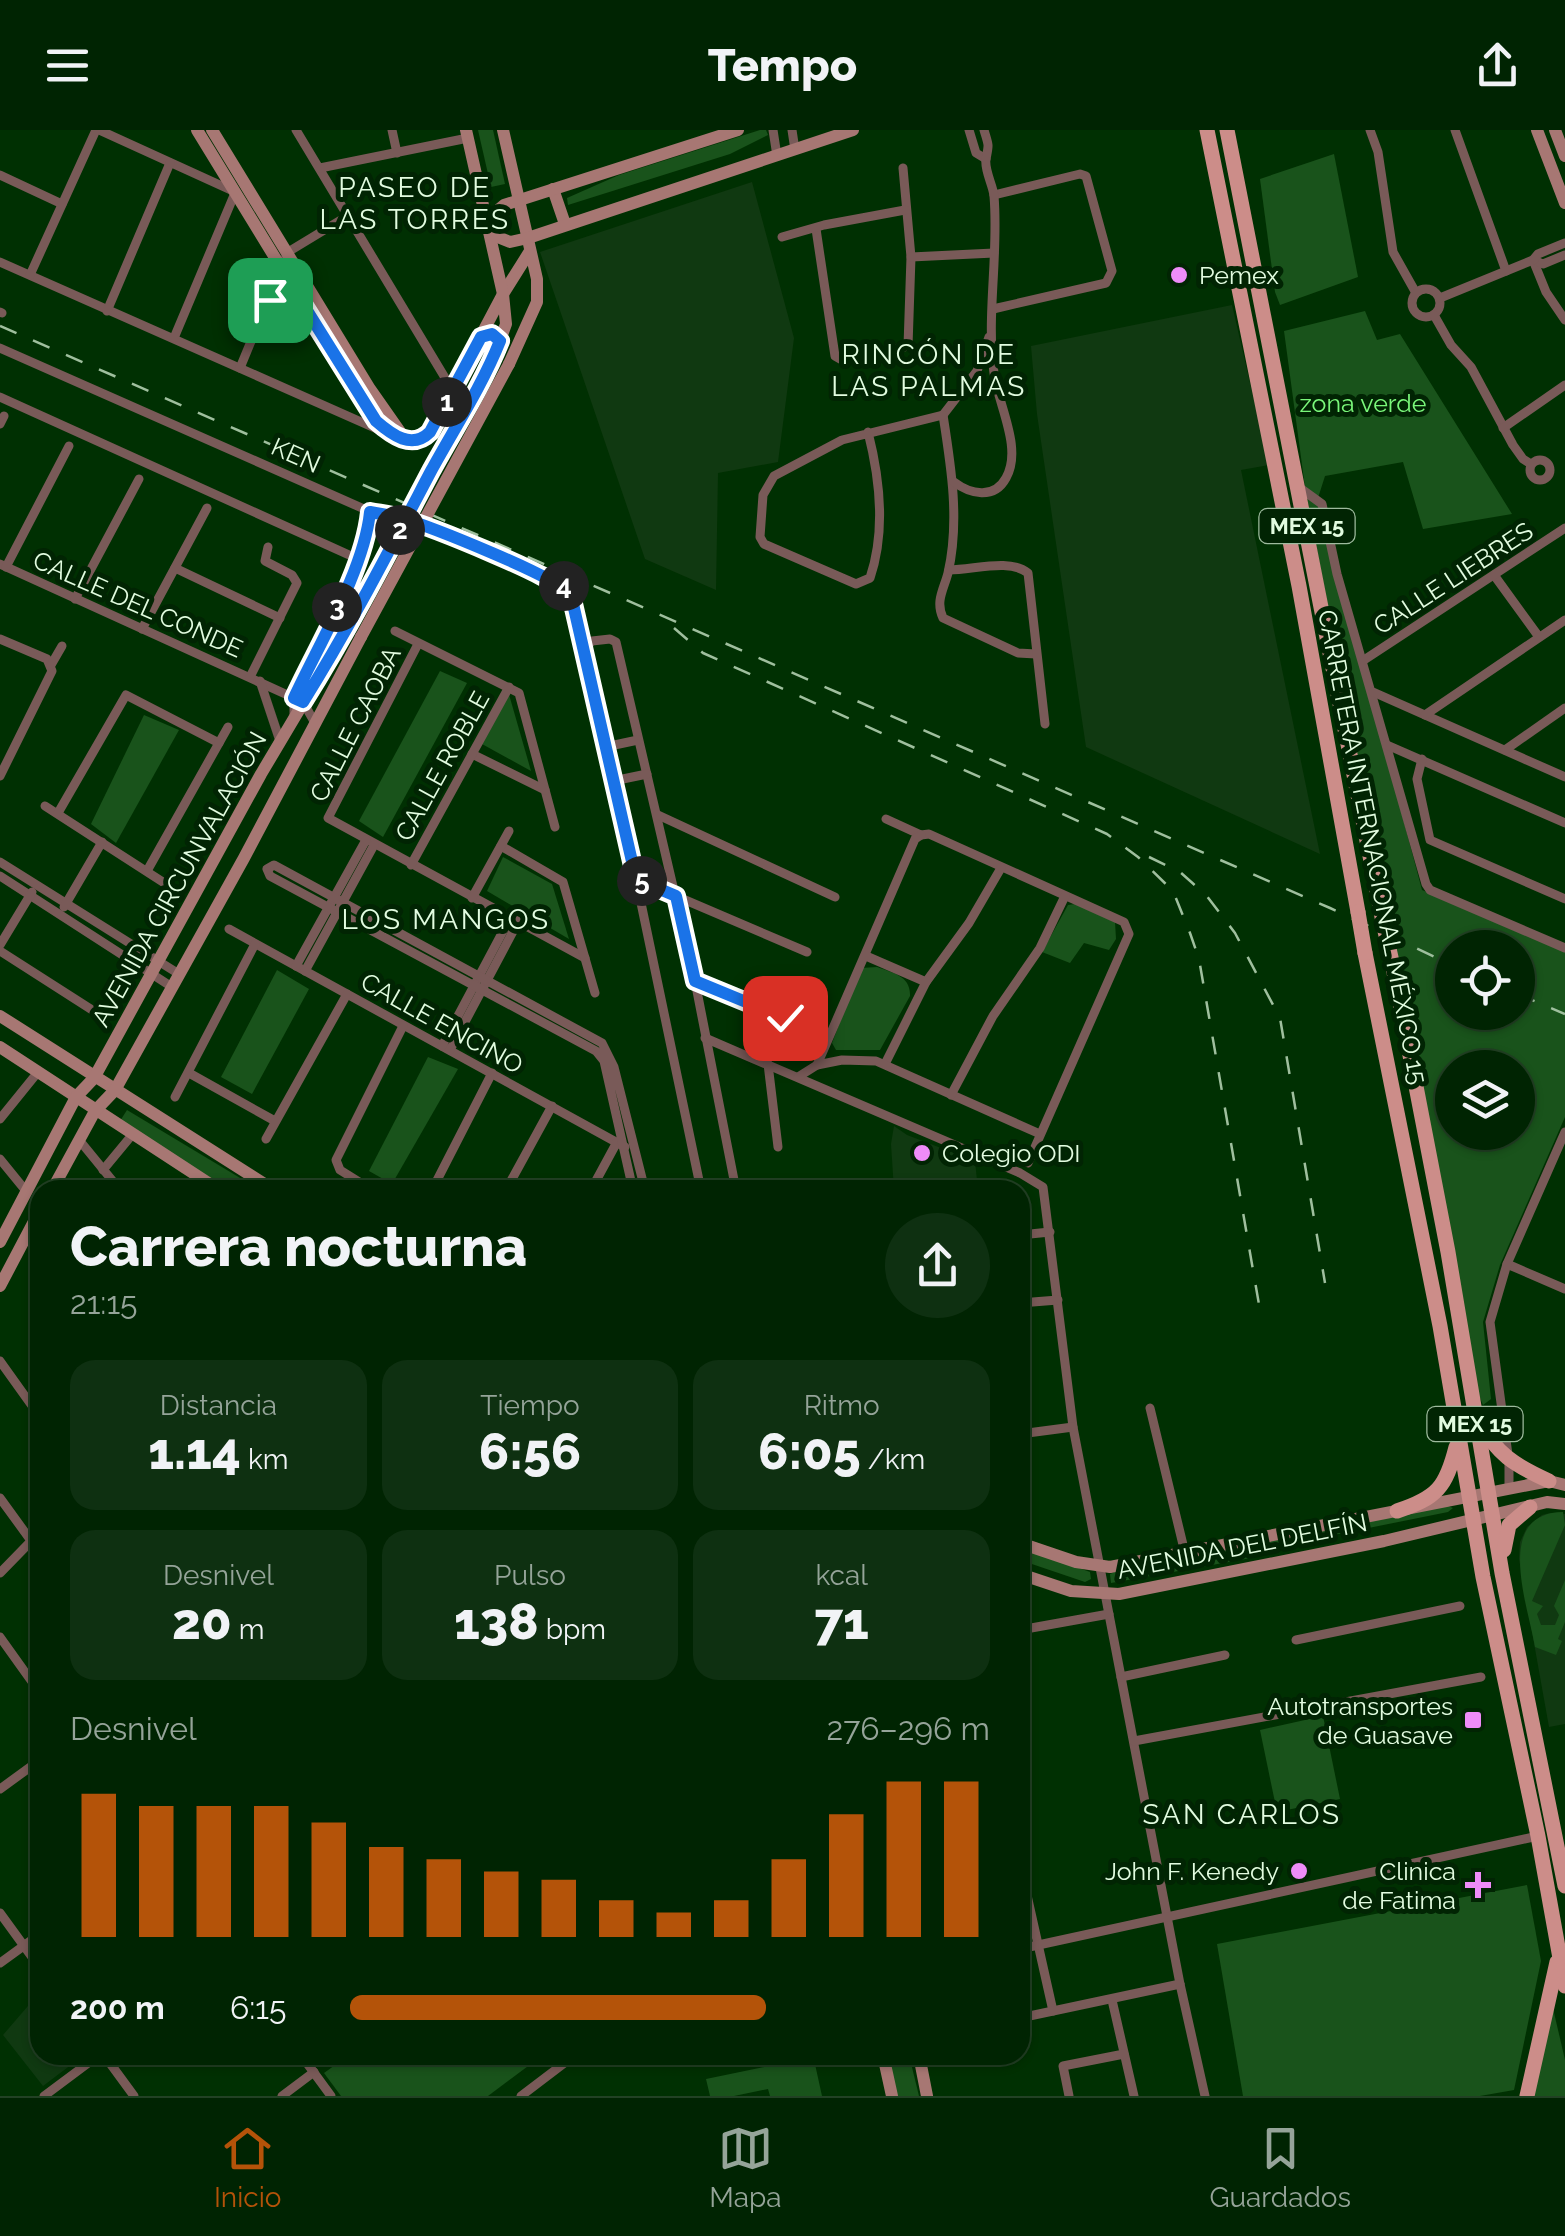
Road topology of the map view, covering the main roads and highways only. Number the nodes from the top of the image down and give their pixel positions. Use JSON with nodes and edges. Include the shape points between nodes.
{"nodes":[{"id":1,"x":1207,"y":130,"type":"edge"},
{"id":2,"x":1228,"y":130,"type":"edge"},
{"id":3,"x":1473,"y":1414,"type":"junction"},
{"id":4,"x":1458,"y":1438,"type":"junction"},
{"id":5,"x":1557,"y":1483,"type":"edge"},
{"id":6,"x":1530,"y":1507,"type":"road end"},
{"id":7,"x":1397,"y":1511,"type":"road end"},
{"id":8,"x":1502,"y":1573,"type":"junction"},
{"id":9,"x":1565,"y":1886,"type":"edge"},
{"id":10,"x":1559,"y":1954,"type":"junction"},
{"id":11,"x":1565,"y":1986,"type":"edge"},
{"id":12,"x":1527,"y":2096,"type":"edge"}],
"edges":[{"from":1,"to":4,"type":"main road","name":"CARRETERA INTERNACIONAL MÉXICO 15","number":"MEX 15","bridge":true},
{"from":2,"to":3,"type":"main road","name":"CARRETERA INTERNACIONAL MÉXICO 15","number":"MEX 15","bridge":true,"via":[[1448,1252]]},
{"from":3,"to":5,"type":"main road","via":[[1509,1462]]},
{"from":3,"to":8,"type":"main road","name":"CARRETERA INTERNACIONAL MÉXICO 15","number":"MEX 15"},
{"from":4,"to":7,"type":"main road","via":[[1441,1487]]},
{"from":4,"to":10,"type":"main road","name":"CARRETERA INTERNACIONAL MÉXICO 15","number":"MEX 15"},
{"from":6,"to":8,"type":"main road","via":[[1505,1532]]},
{"from":8,"to":9,"type":"main road","name":"CARRETERA INTERNACIONAL MÉXICO 15","number":"MEX 15"},
{"from":10,"to":11,"type":"main road","name":"CARRETERA INTERNACIONAL MÉXICO 15","number":"MEX 15"},
{"from":10,"to":12,"type":"main road"}]}
